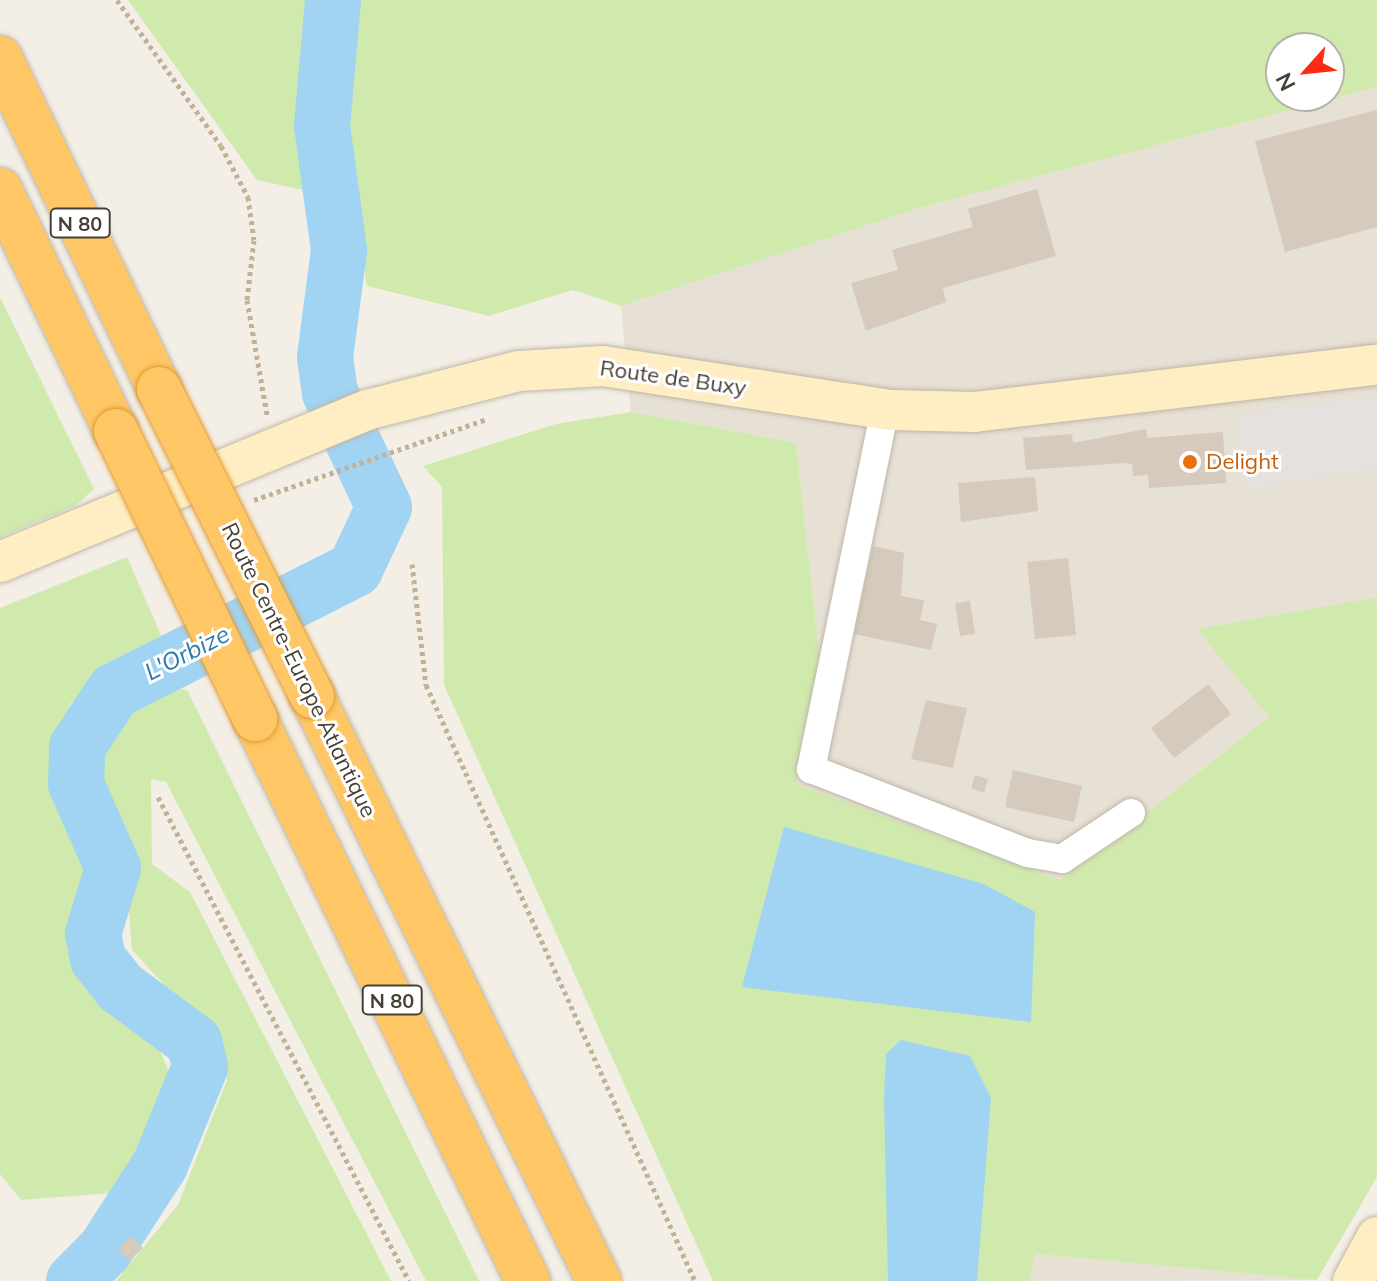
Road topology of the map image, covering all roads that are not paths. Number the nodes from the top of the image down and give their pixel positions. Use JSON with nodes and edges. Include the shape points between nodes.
{"nodes":[{"id":1,"x":0,"y":58,"type":"edge"},
{"id":2,"x":0,"y":190,"type":"edge"},
{"id":3,"x":1377,"y":365,"type":"edge"},
{"id":4,"x":885,"y":409,"type":"junction"},
{"id":5,"x":0,"y":562,"type":"edge"},
{"id":6,"x":1131,"y":813,"type":"dead end"},
{"id":7,"x":1377,"y":1237,"type":"edge"},
{"id":8,"x":528,"y":1281,"type":"edge"},
{"id":9,"x":599,"y":1281,"type":"edge"},
{"id":10,"x":1353,"y":1281,"type":"edge"}],
"edges":[{"from":1,"to":9,"type":"highway","name":"Route Centre-Europe Atlantique","number":"N 80","bridge":true},
{"from":2,"to":8,"type":"highway","number":"N 80","bridge":true},
{"from":3,"to":4,"type":"main road","name":"Route de Buxy","via":[[1069,405]]},
{"from":4,"to":5,"type":"main road","name":"Route de Buxy","via":[[603,366],[519,371],[367,410]]},
{"from":4,"to":6,"type":"street","via":[[811,769],[1028,853],[1062,859]]},
{"from":7,"to":10,"type":"main road"}]}
